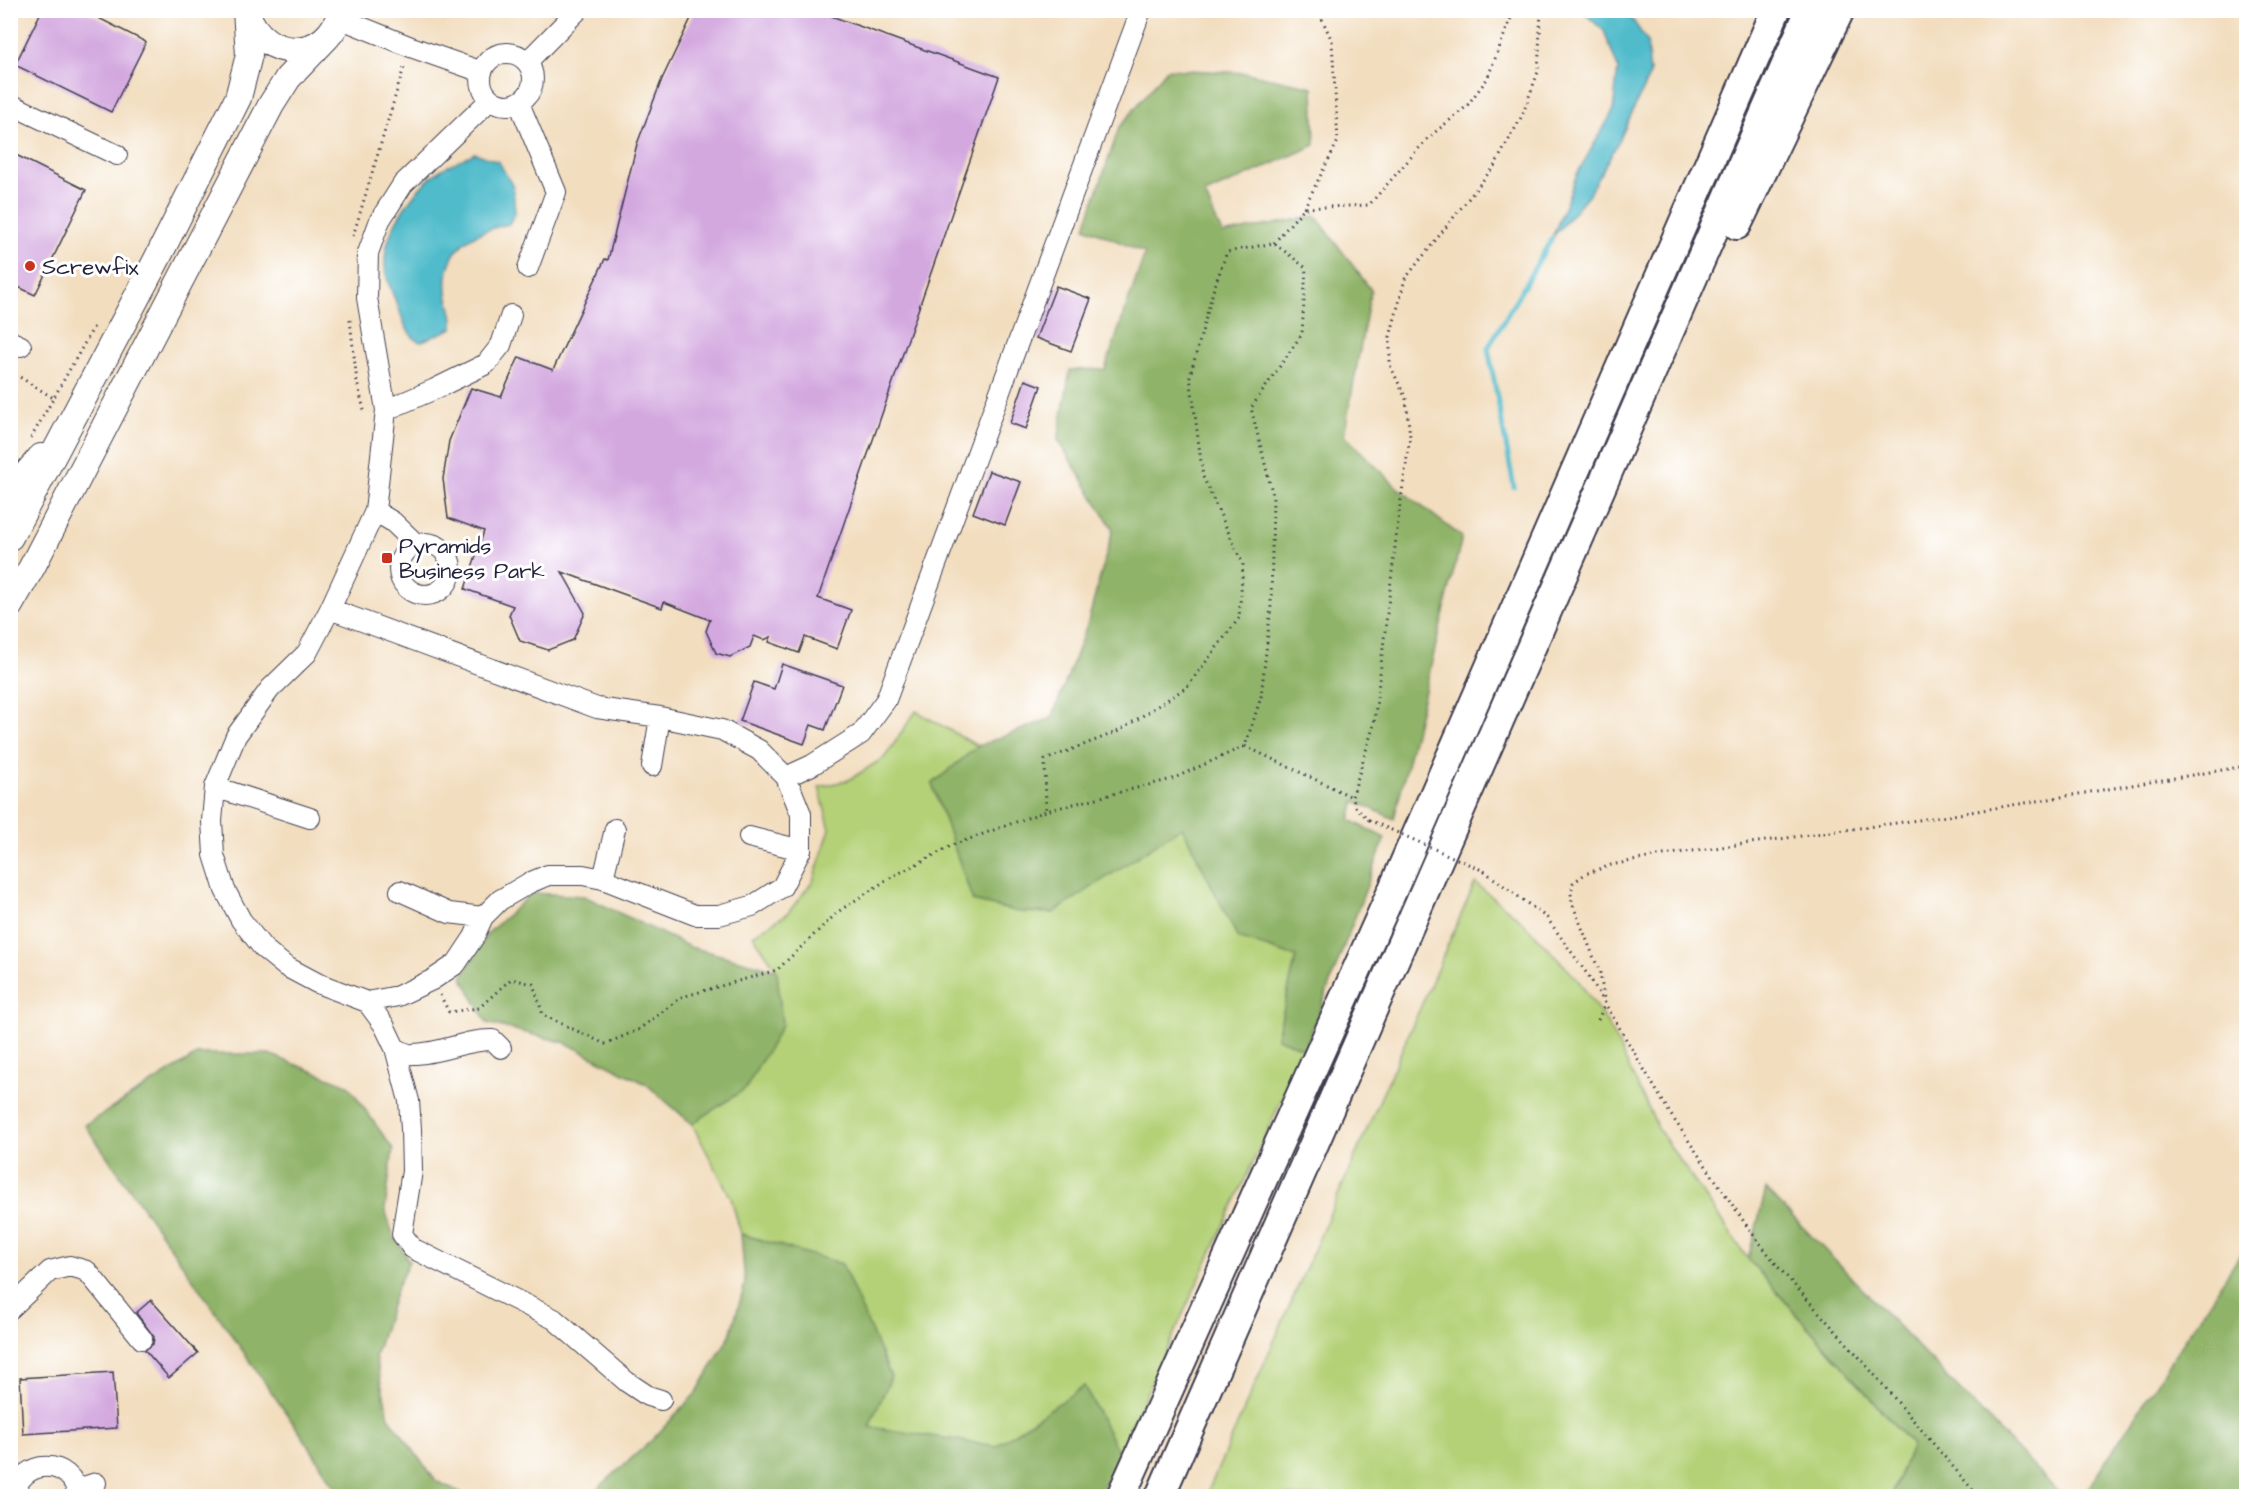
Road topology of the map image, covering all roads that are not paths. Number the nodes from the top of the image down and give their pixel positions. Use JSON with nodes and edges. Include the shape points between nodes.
{"nodes":[{"id":1,"x":246,"y":10,"type":"edge"},
{"id":2,"x":578,"y":10,"type":"edge"},
{"id":3,"x":1141,"y":10,"type":"edge"},
{"id":4,"x":1776,"y":10,"type":"edge"},
{"id":5,"x":1810,"y":10,"type":"edge"},
{"id":6,"x":1840,"y":10,"type":"edge"},
{"id":7,"x":336,"y":22,"type":"edge"},
{"id":8,"x":526,"y":62,"type":"junction"},
{"id":9,"x":482,"y":72,"type":"junction"},
{"id":10,"x":490,"y":100,"type":"junction"},
{"id":11,"x":519,"y":103,"type":"junction"},
{"id":12,"x":10,"y":104,"type":"edge"},
{"id":13,"x":117,"y":155,"type":"dead end"},
{"id":14,"x":528,"y":268,"type":"dead end"},
{"id":15,"x":511,"y":315,"type":"dead end"},
{"id":16,"x":66,"y":404,"type":"junction"},
{"id":17,"x":386,"y":410,"type":"junction"},
{"id":18,"x":10,"y":493,"type":"edge"},
{"id":19,"x":375,"y":511,"type":"junction"},
{"id":20,"x":10,"y":537,"type":"edge"},
{"id":21,"x":416,"y":544,"type":"dead end"},
{"id":22,"x":10,"y":605,"type":"edge"},
{"id":23,"x":330,"y":609,"type":"junction"},
{"id":24,"x":660,"y":717,"type":"junction"},
{"id":25,"x":652,"y":766,"type":"dead end"},
{"id":26,"x":786,"y":777,"type":"junction"},
{"id":27,"x":215,"y":787,"type":"junction"},
{"id":28,"x":310,"y":818,"type":"dead end"},
{"id":29,"x":615,"y":829,"type":"dead end"},
{"id":30,"x":1449,"y":836,"type":"junction"},
{"id":31,"x":749,"y":837,"type":"dead end"},
{"id":32,"x":801,"y":850,"type":"junction"},
{"id":33,"x":603,"y":879,"type":"junction"},
{"id":34,"x":400,"y":891,"type":"dead end"},
{"id":35,"x":483,"y":917,"type":"junction"},
{"id":36,"x":367,"y":1002,"type":"junction"},
{"id":37,"x":395,"y":1048,"type":"junction"},
{"id":38,"x":501,"y":1048,"type":"dead end"},
{"id":39,"x":10,"y":1309,"type":"edge"},
{"id":40,"x":142,"y":1339,"type":"dead end"},
{"id":41,"x":661,"y":1400,"type":"dead end"},
{"id":42,"x":15,"y":1481,"type":"edge"},
{"id":43,"x":84,"y":1490,"type":"edge"},
{"id":44,"x":1121,"y":1497,"type":"edge"},
{"id":45,"x":1160,"y":1497,"type":"edge"}],
"edges":[{"from":1,"to":7,"type":"main road","via":[[256,32],[275,47],[287,50],[310,48]]},
{"from":1,"to":16,"type":"main road","via":[[249,55],[238,98],[156,261]]},
{"from":2,"to":8,"type":"street"},
{"from":3,"to":26,"type":"street","via":[[886,700],[861,734]]},
{"from":4,"to":44,"type":"highway","via":[[1388,900]]},
{"from":5,"to":30,"type":"highway"},
{"from":6,"to":30,"type":"highway"},
{"from":7,"to":9,"type":"street"},
{"from":7,"to":22,"type":"main road","via":[[288,78],[271,105]]},
{"from":8,"to":9,"type":"street","via":[[506,53],[491,58]]},
{"from":8,"to":11,"type":"street","via":[[533,82],[529,94]]},
{"from":9,"to":10,"type":"street","via":[[484,93]]},
{"from":10,"to":11,"type":"street","via":[[501,105]]},
{"from":10,"to":17,"type":"street","via":[[403,184],[380,220],[368,253],[367,298]]},
{"from":11,"to":14,"type":"street","via":[[556,192]]},
{"from":12,"to":13,"type":"street"},
{"from":15,"to":17,"type":"street","via":[[501,345],[486,364]]},
{"from":16,"to":18,"type":"main road"},
{"from":16,"to":20,"type":"main road"},
{"from":17,"to":19,"type":"street"},
{"from":19,"to":21,"type":"street"},
{"from":19,"to":23,"type":"street"},
{"from":23,"to":24,"type":"street","via":[[597,708]]},
{"from":23,"to":27,"type":"street","via":[[307,653],[270,688],[236,736]]},
{"from":24,"to":25,"type":"street"},
{"from":24,"to":26,"type":"street","via":[[722,730],[759,750]]},
{"from":26,"to":32,"type":"street","via":[[801,814]]},
{"from":27,"to":28,"type":"street"},
{"from":27,"to":36,"type":"street","via":[[214,855],[225,890],[241,920],[263,948],[285,966]]},
{"from":29,"to":33,"type":"street"},
{"from":30,"to":45,"type":"highway"},
{"from":31,"to":32,"type":"street"},
{"from":32,"to":33,"type":"street","via":[[782,887],[752,906],[719,915],[695,915]]},
{"from":33,"to":35,"type":"street","via":[[548,875],[500,900]]},
{"from":34,"to":35,"type":"street","via":[[449,913]]},
{"from":35,"to":36,"type":"street","via":[[456,964],[398,996]]},
{"from":36,"to":37,"type":"street"},
{"from":37,"to":38,"type":"street","via":[[411,1055],[477,1039],[493,1040]]},
{"from":37,"to":41,"type":"street","via":[[409,1101],[412,1171],[402,1233],[412,1248],[554,1319],[627,1382]]},
{"from":39,"to":40,"type":"street","via":[[50,1271],[70,1266],[87,1270]]},
{"from":42,"to":43,"type":"street","via":[[30,1471],[52,1467],[63,1471]]}]}
